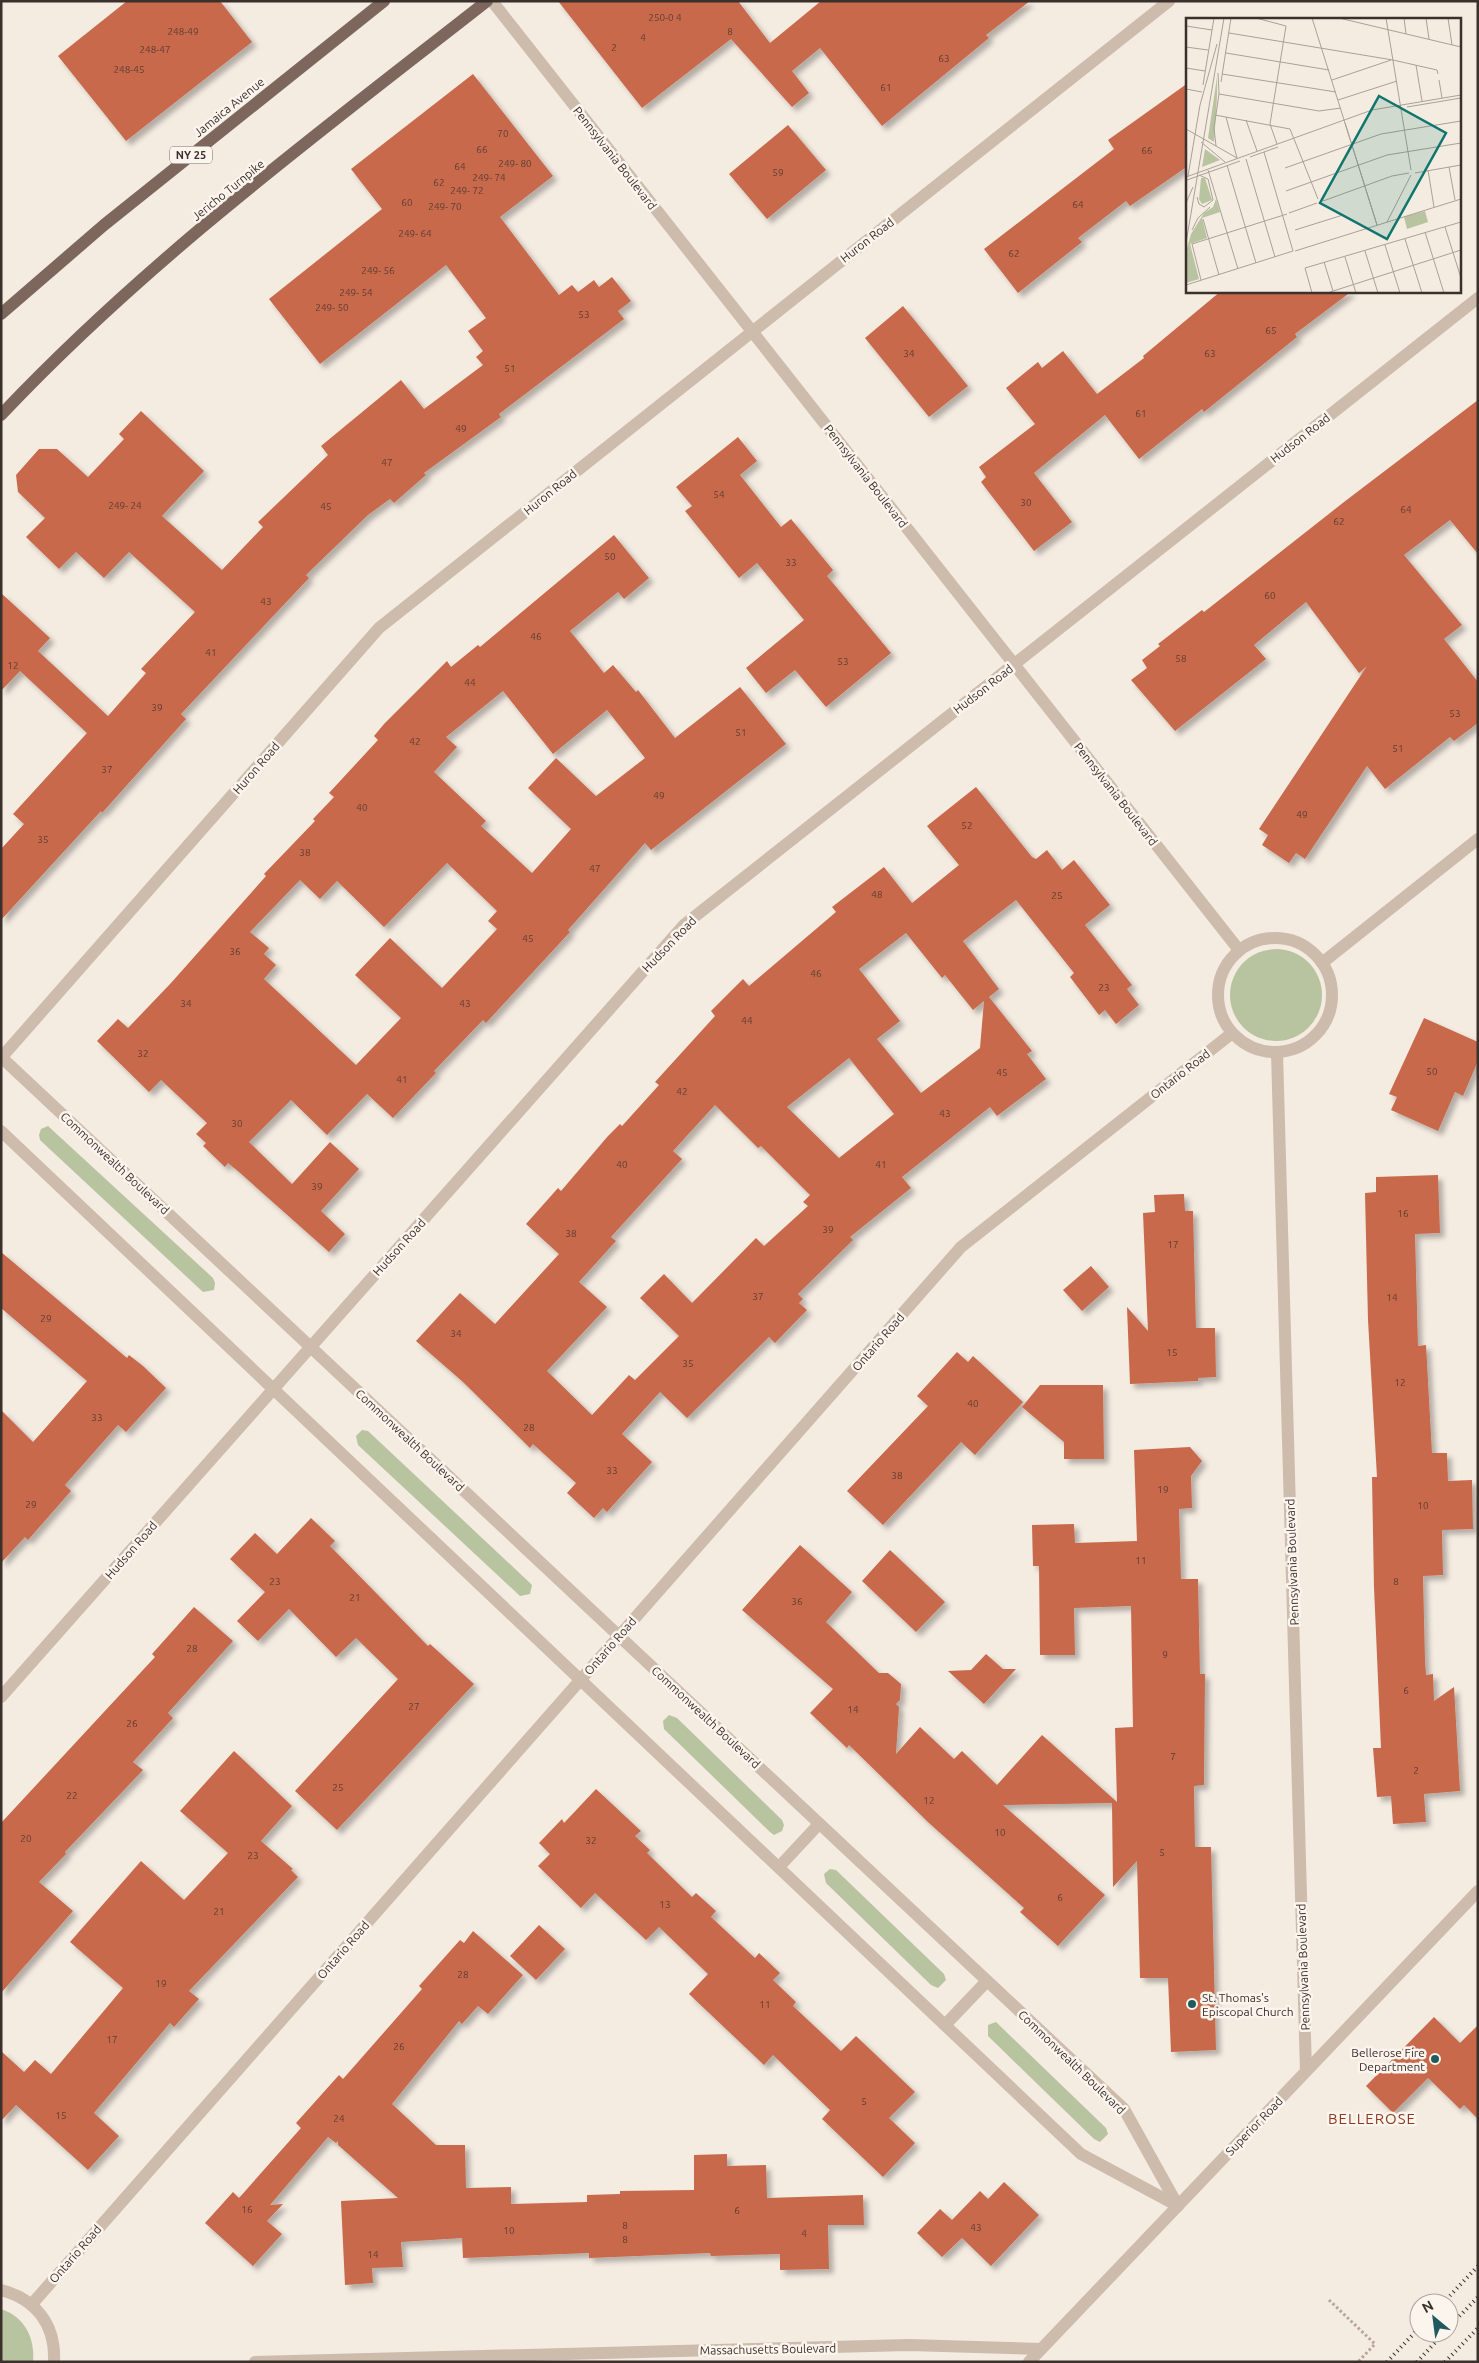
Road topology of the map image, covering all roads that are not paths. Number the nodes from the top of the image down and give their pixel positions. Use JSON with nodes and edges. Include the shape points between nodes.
{"nodes":[{"id":1,"x":384,"y":1,"type":"edge"},
{"id":2,"x":487,"y":1,"type":"edge"},
{"id":3,"x":492,"y":1,"type":"edge"},
{"id":4,"x":1169,"y":1,"type":"edge"},
{"id":5,"x":1478,"y":298,"type":"edge"},
{"id":6,"x":1,"y":314,"type":"edge"},
{"id":7,"x":752,"y":331,"type":"junction"},
{"id":8,"x":1,"y":415,"type":"edge"},
{"id":9,"x":1015,"y":664,"type":"junction"},
{"id":10,"x":1478,"y":839,"type":"edge"},
{"id":11,"x":1239,"y":950,"type":"junction"},
{"id":12,"x":1322,"y":963,"type":"junction"},
{"id":13,"x":1231,"y":1034,"type":"junction"},
{"id":14,"x":1277,"y":1053,"type":"junction"},
{"id":15,"x":1,"y":1057,"type":"edge"},
{"id":16,"x":1,"y":1131,"type":"edge"},
{"id":17,"x":311,"y":1346,"type":"junction"},
{"id":18,"x":273,"y":1388,"type":"junction"},
{"id":19,"x":619,"y":1636,"type":"junction"},
{"id":20,"x":581,"y":1680,"type":"junction"},
{"id":21,"x":1,"y":1697,"type":"edge"},
{"id":22,"x":819,"y":1824,"type":"junction"},
{"id":23,"x":779,"y":1867,"type":"junction"},
{"id":24,"x":1478,"y":1891,"type":"edge"},
{"id":25,"x":987,"y":1981,"type":"junction"},
{"id":26,"x":945,"y":2026,"type":"junction"},
{"id":27,"x":1306,"y":2071,"type":"junction"},
{"id":28,"x":1178,"y":2206,"type":"junction"},
{"id":29,"x":1,"y":2290,"type":"edge"},
{"id":30,"x":32,"y":2304,"type":"junction"},
{"id":31,"x":1041,"y":2350,"type":"junction"},
{"id":32,"x":497,"y":2358,"type":"edge"},
{"id":33,"x":54,"y":2362,"type":"edge"},
{"id":34,"x":256,"y":2362,"type":"edge"},
{"id":35,"x":1029,"y":2362,"type":"edge"}],
"edges":[{"from":1,"to":6,"type":"main road","name":"Jamaica Avenue","number":"NY 25","via":[[104,225]]},
{"from":2,"to":8,"type":"main road","name":"Jericho Turnpike","via":[[327,126],[120,297]]},
{"from":3,"to":7,"type":"street","name":"Pennsylvania Boulevard"},
{"from":4,"to":7,"type":"street","name":"Huron Road"},
{"from":5,"to":9,"type":"street","name":"Hudson Road"},
{"from":7,"to":9,"type":"street","name":"Pennsylvania Boulevard"},
{"from":7,"to":15,"type":"street","name":"Huron Road","via":[[379,628]]},
{"from":9,"to":11,"type":"street","name":"Pennsylvania Boulevard"},
{"from":9,"to":17,"type":"street","name":"Hudson Road","via":[[684,925]]},
{"from":10,"to":12,"type":"street"},
{"from":11,"to":12,"type":"street","via":[[1252,942],[1284,938],[1312,951]]},
{"from":11,"to":13,"type":"street","via":[[1228,961],[1217,990],[1222,1020]]},
{"from":12,"to":14,"type":"street","via":[[1330,978],[1330,1013],[1310,1041],[1294,1050]]},
{"from":13,"to":14,"type":"street","via":[[1252,1048]]},
{"from":13,"to":19,"type":"street","name":"Ontario Road","via":[[961,1247]]},
{"from":14,"to":27,"type":"street","name":"Pennsylvania Boulevard"},
{"from":15,"to":17,"type":"street","name":"Commonwealth Boulevard"},
{"from":16,"to":18,"type":"street"},
{"from":17,"to":18,"type":"street","name":"Hudson Road"},
{"from":17,"to":19,"type":"street","name":"Commonwealth Boulevard"},
{"from":18,"to":20,"type":"street"},
{"from":18,"to":21,"type":"street","name":"Hudson Road"},
{"from":19,"to":20,"type":"street","name":"Ontario Road"},
{"from":19,"to":22,"type":"street","name":"Commonwealth Boulevard"},
{"from":20,"to":23,"type":"street"},
{"from":20,"to":30,"type":"street","name":"Ontario Road"},
{"from":22,"to":23,"type":"street"},
{"from":22,"to":25,"type":"street","name":"Commonwealth Boulevard"},
{"from":23,"to":26,"type":"street"},
{"from":24,"to":27,"type":"street","name":"Superior Road"},
{"from":25,"to":26,"type":"street"},
{"from":25,"to":28,"type":"street","name":"Commonwealth Boulevard","via":[[1124,2109]]},
{"from":26,"to":28,"type":"street","via":[[1081,2154]]},
{"from":27,"to":28,"type":"street","name":"Superior Road"},
{"from":28,"to":31,"type":"street","name":"Superior Road"},
{"from":29,"to":30,"type":"street"},
{"from":30,"to":33,"type":"street","via":[[51,2332]]},
{"from":31,"to":32,"type":"street","name":"Massachusetts Boulevard","via":[[909,2346]]},
{"from":31,"to":35,"type":"street","name":"Superior Road"},
{"from":32,"to":34,"type":"street","name":"Massachusetts Boulevard"}]}
